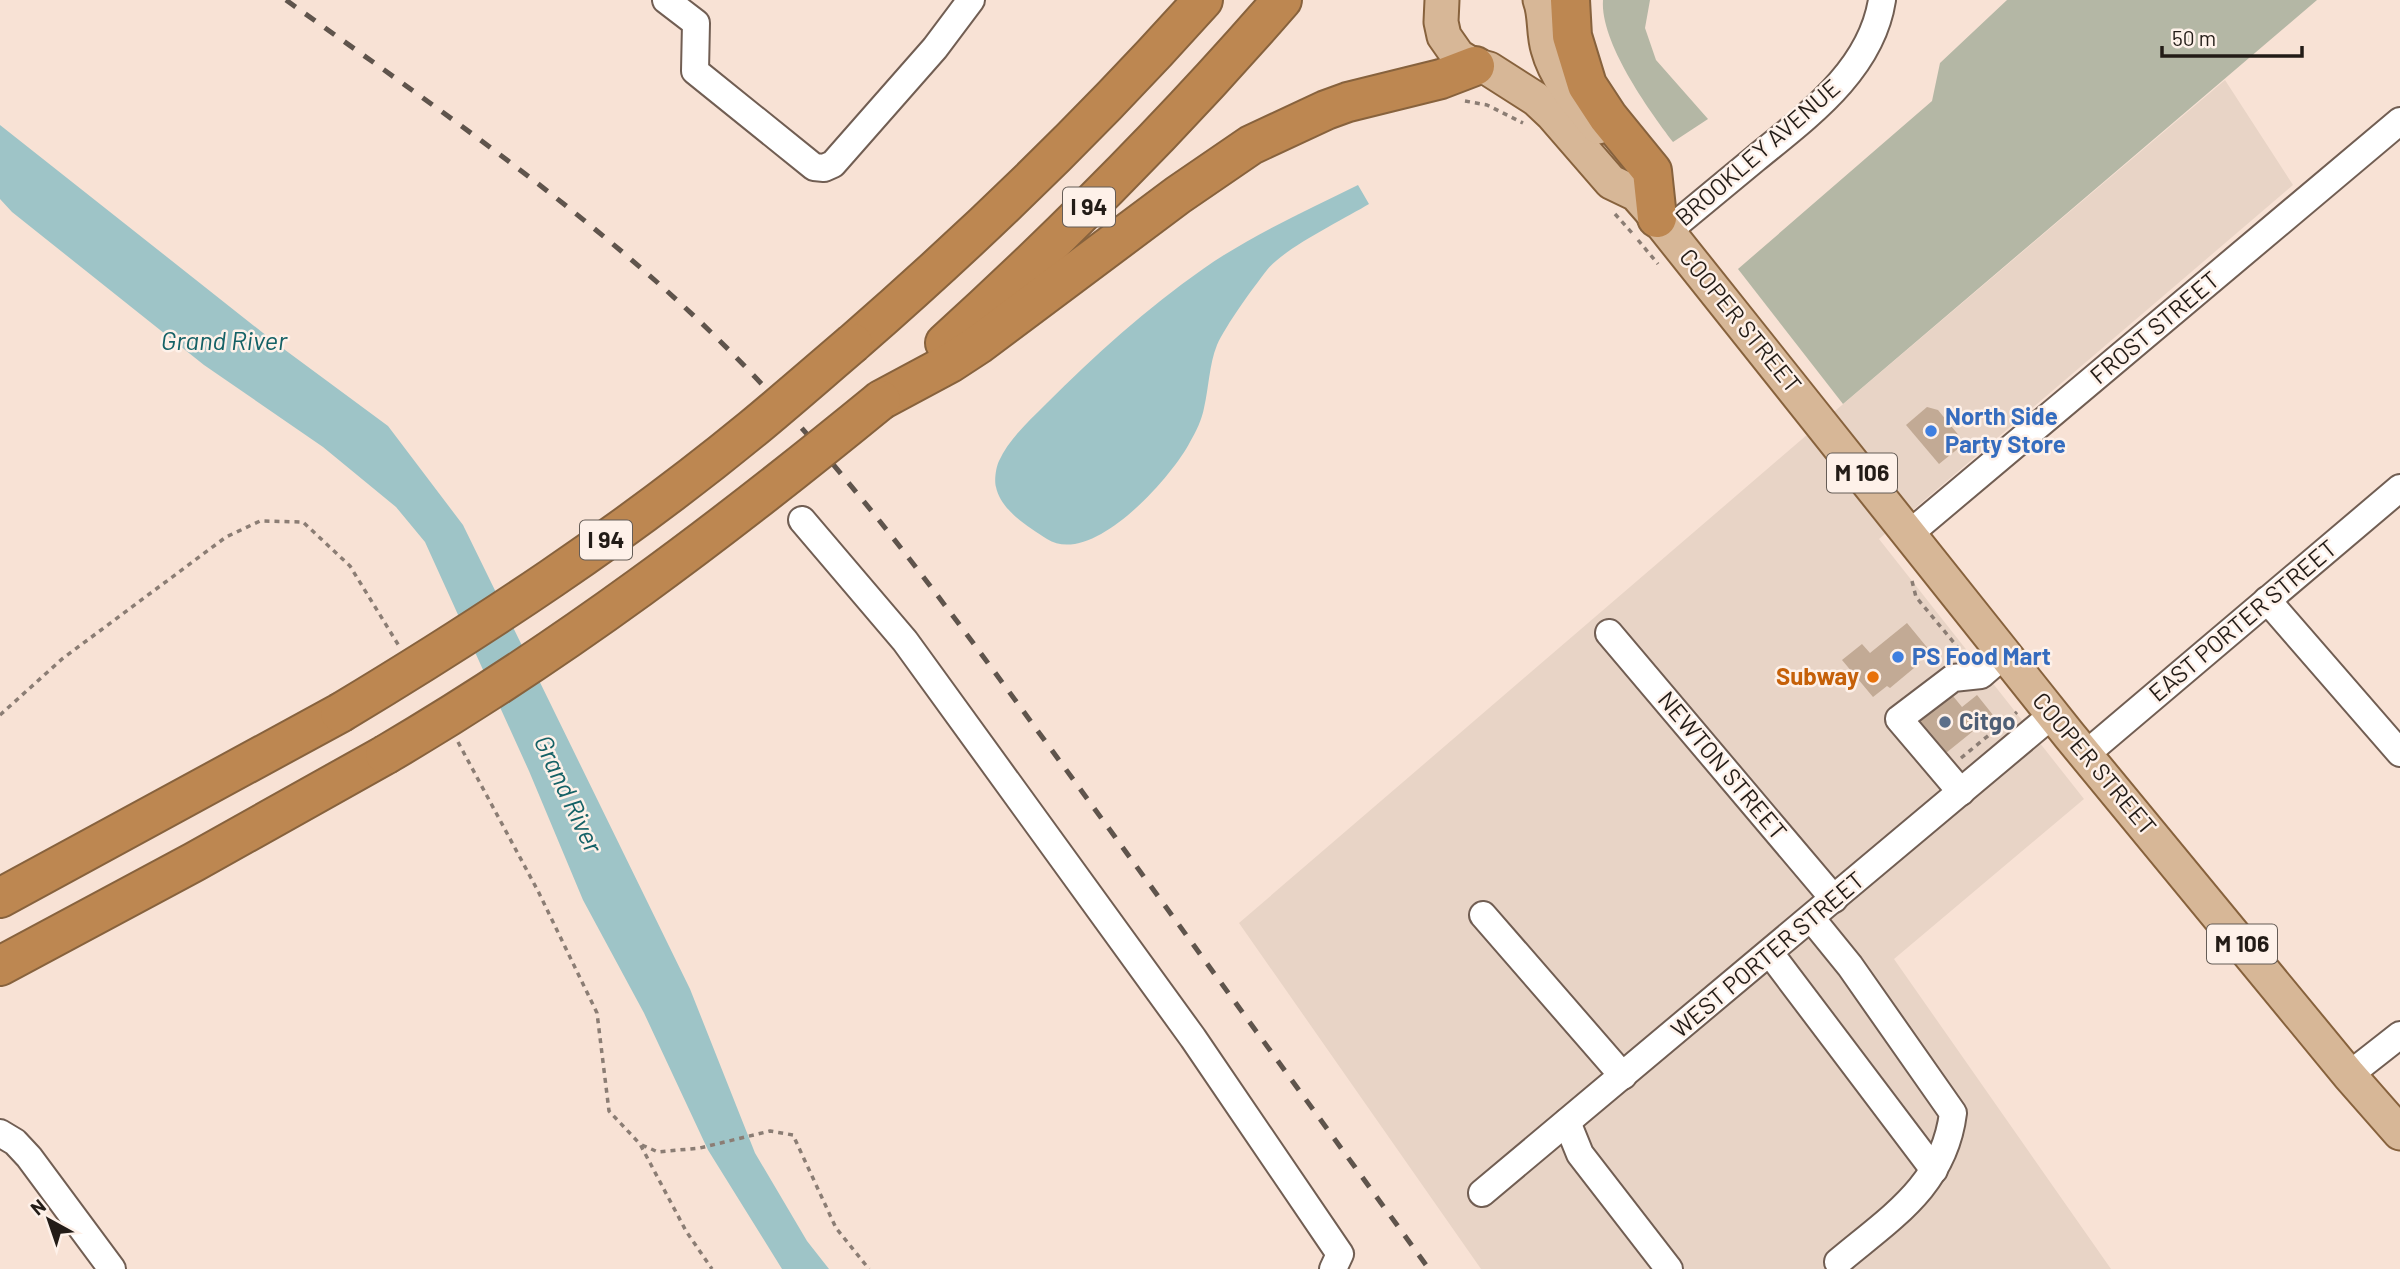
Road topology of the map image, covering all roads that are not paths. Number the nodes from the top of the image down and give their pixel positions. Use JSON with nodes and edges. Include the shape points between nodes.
{"nodes":[{"id":1,"x":666,"y":0,"type":"edge"},
{"id":2,"x":1203,"y":0,"type":"edge"},
{"id":3,"x":1282,"y":0,"type":"edge"},
{"id":4,"x":1882,"y":0,"type":"edge"},
{"id":5,"x":1443,"y":2,"type":"edge"},
{"id":6,"x":967,"y":4,"type":"edge"},
{"id":7,"x":1549,"y":8,"type":"edge"},
{"id":8,"x":1469,"y":71,"type":"junction"},
{"id":9,"x":2400,"y":121,"type":"edge"},
{"id":10,"x":1644,"y":214,"type":"junction"},
{"id":11,"x":881,"y":400,"type":"junction"},
{"id":12,"x":2400,"y":488,"type":"edge"},
{"id":13,"x":802,"y":520,"type":"dead end"},
{"id":14,"x":1909,"y":534,"type":"junction"},
{"id":15,"x":2267,"y":600,"type":"junction"},
{"id":16,"x":1609,"y":633,"type":"dead end"},
{"id":17,"x":1992,"y":665,"type":"junction"},
{"id":18,"x":2052,"y":715,"type":"junction"},
{"id":19,"x":2400,"y":752,"type":"edge"},
{"id":20,"x":2086,"y":754,"type":"junction"},
{"id":21,"x":1952,"y":782,"type":"junction"},
{"id":22,"x":0,"y":898,"type":"edge"},
{"id":23,"x":1834,"y":899,"type":"junction"},
{"id":24,"x":1483,"y":915,"type":"dead end"},
{"id":25,"x":1811,"y":918,"type":"junction"},
{"id":26,"x":1770,"y":953,"type":"junction"},
{"id":27,"x":0,"y":966,"type":"edge"},
{"id":28,"x":2400,"y":1035,"type":"edge"},
{"id":29,"x":2349,"y":1074,"type":"junction"},
{"id":30,"x":1623,"y":1076,"type":"junction"},
{"id":31,"x":1567,"y":1122,"type":"junction"},
{"id":32,"x":0,"y":1133,"type":"edge"},
{"id":33,"x":2400,"y":1133,"type":"edge"},
{"id":34,"x":1934,"y":1170,"type":"junction"},
{"id":35,"x":1482,"y":1193,"type":"dead end"},
{"id":36,"x":1838,"y":1262,"type":"dead end"},
{"id":37,"x":112,"y":1269,"type":"edge"},
{"id":38,"x":1333,"y":1269,"type":"edge"},
{"id":39,"x":1670,"y":1269,"type":"edge"}],
"edges":[{"from":1,"to":6,"type":"street","via":[[696,23],[695,71],[819,169],[833,164],[935,48]]},
{"from":2,"to":22,"type":"highway","number":"I 94","bridge":true,"via":[[1047,164],[921,283],[752,430],[642,514],[532,592],[340,713]]},
{"from":3,"to":11,"type":"highway","number":"I 94","via":[[1107,189]]},
{"from":4,"to":10,"type":"street","name":"BROOKLEY AVENUE","via":[[1867,43],[1842,82],[1799,123]]},
{"from":5,"to":8,"type":"main road","name":"COOPER STREET","number":"M 106","via":[[1441,22],[1448,43]]},
{"from":7,"to":8,"type":"main road","via":[[1534,47],[1523,58],[1510,65]]},
{"from":7,"to":10,"type":"highway","via":[[1572,36],[1587,85],[1652,171]]},
{"from":8,"to":10,"type":"main road","name":"COOPER STREET","number":"M 106","via":[[1520,87],[1552,114]]},
{"from":8,"to":11,"type":"highway","via":[[1348,102],[1251,145],[979,344]]},
{"from":9,"to":14,"type":"street","name":"FROST STREET"},
{"from":10,"to":14,"type":"main road","name":"COOPER STREET","number":"M 106"},
{"from":11,"to":27,"type":"highway","number":"I 94","bridge":true,"via":[[617,607],[501,684],[385,755]]},
{"from":12,"to":15,"type":"street","name":"EAST PORTER STREET"},
{"from":13,"to":38,"type":"street","via":[[905,641],[1193,1038],[1340,1254]]},
{"from":14,"to":17,"type":"main road","name":"COOPER STREET","number":"M 106"},
{"from":15,"to":19,"type":"street"},
{"from":15,"to":20,"type":"street","name":"EAST PORTER STREET"},
{"from":16,"to":23,"type":"street","name":"NEWTON STREET"},
{"from":17,"to":18,"type":"main road","name":"COOPER STREET","number":"M 106"},
{"from":17,"to":21,"type":"street","via":[[1953,678],[1899,719]]},
{"from":18,"to":20,"type":"main road","name":"COOPER STREET","number":"M 106"},
{"from":18,"to":21,"type":"street","name":"WEST PORTER STREET"},
{"from":20,"to":29,"type":"main road","name":"COOPER STREET","number":"M 106"},
{"from":21,"to":23,"type":"street","name":"WEST PORTER STREET"},
{"from":23,"to":25,"type":"street","name":"WEST PORTER STREET"},
{"from":24,"to":30,"type":"street"},
{"from":25,"to":26,"type":"street","name":"WEST PORTER STREET"},
{"from":25,"to":34,"type":"street","via":[[1953,1113],[1950,1136]]},
{"from":26,"to":30,"type":"street","name":"WEST PORTER STREET"},
{"from":26,"to":34,"type":"street"},
{"from":28,"to":29,"type":"street"},
{"from":29,"to":33,"type":"main road","name":"COOPER STREET","number":"M 106"},
{"from":30,"to":31,"type":"street","name":"WEST PORTER STREET"},
{"from":31,"to":35,"type":"street","name":"WEST PORTER STREET"},
{"from":31,"to":39,"type":"street","via":[[1580,1154]]},
{"from":32,"to":37,"type":"street","via":[[29,1157]]},
{"from":34,"to":36,"type":"street","via":[[1917,1195]]}]}
